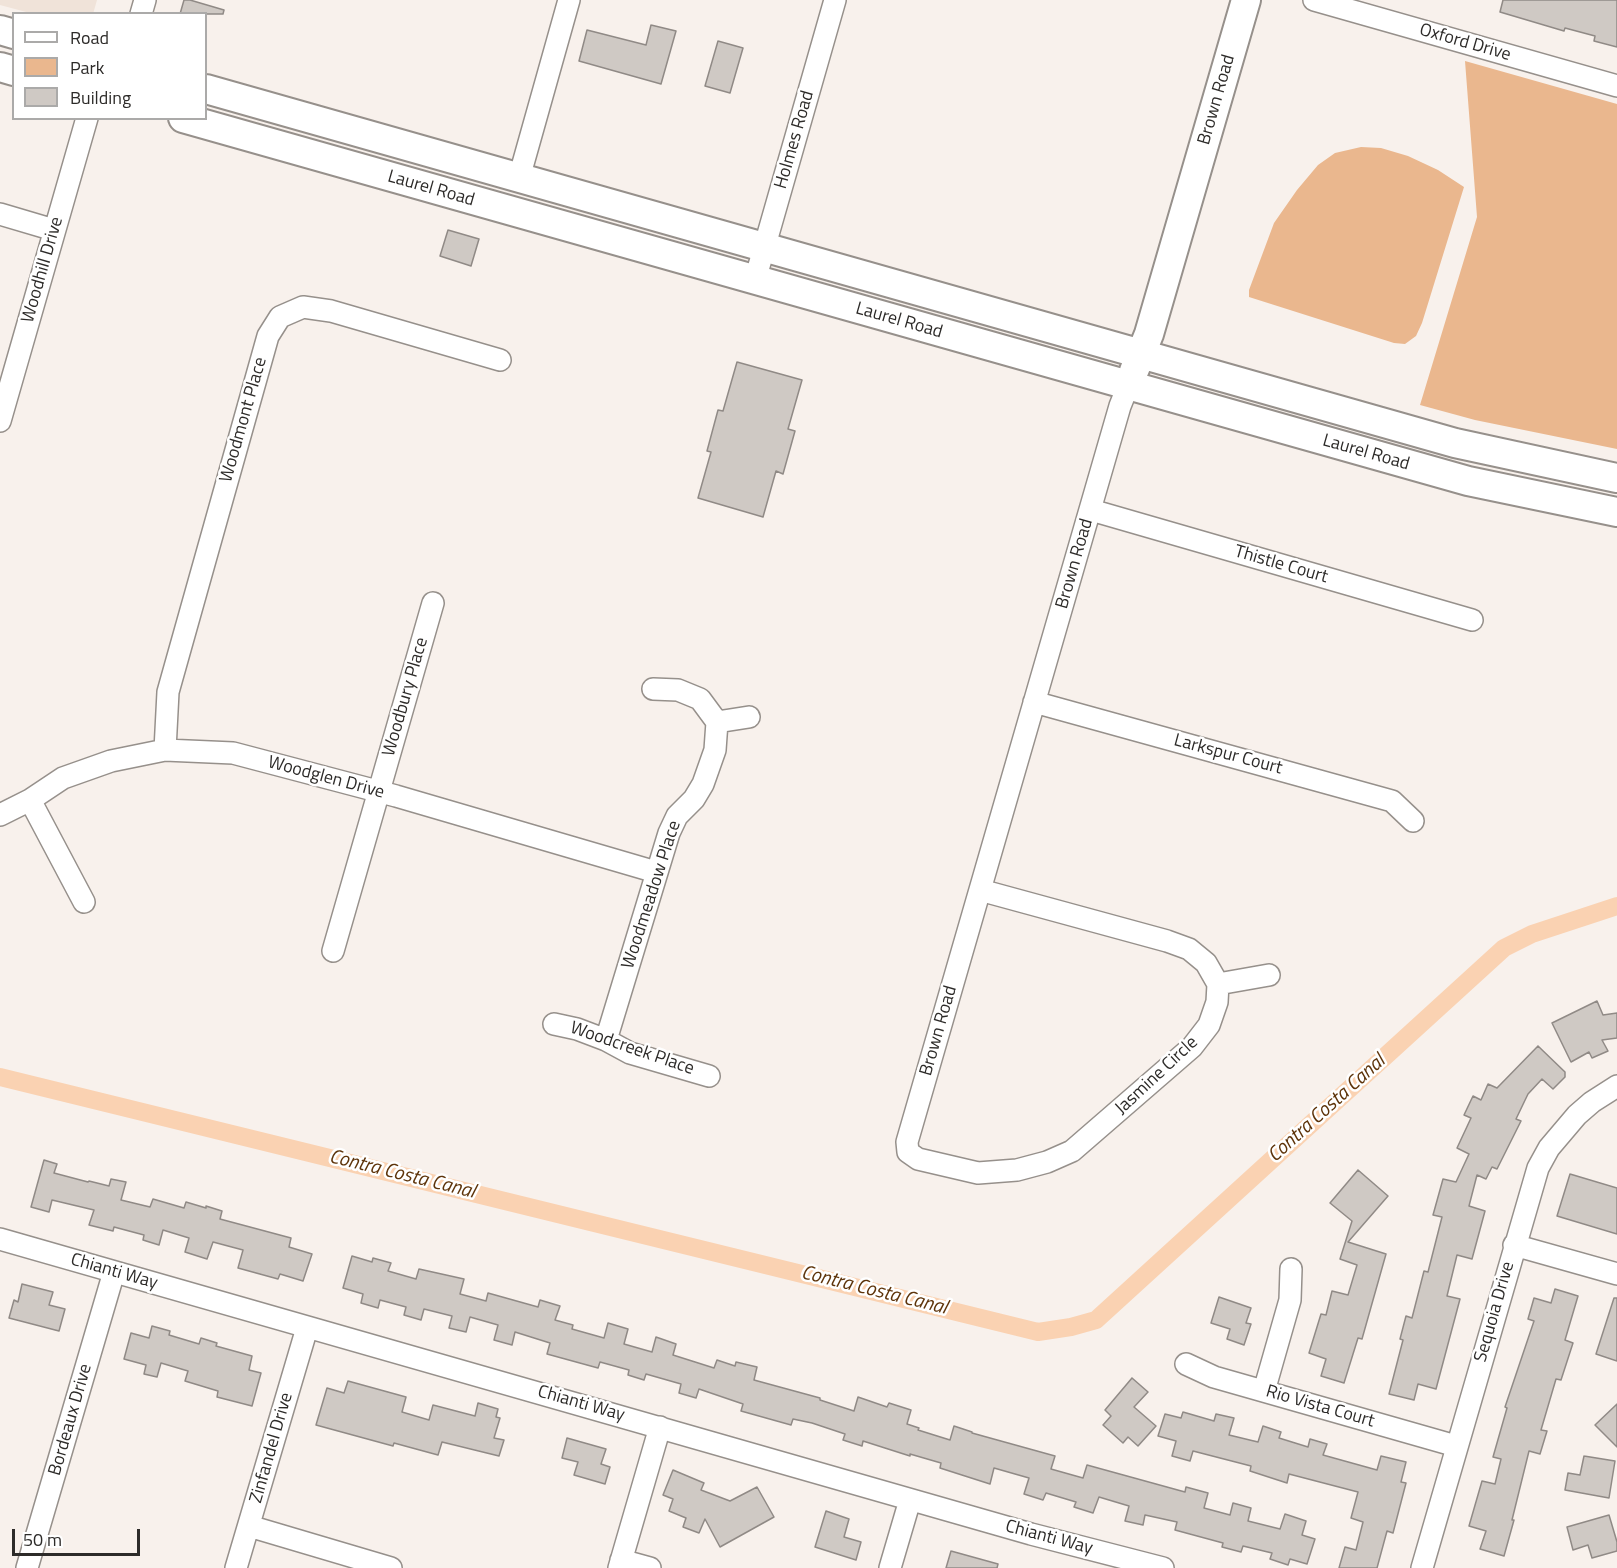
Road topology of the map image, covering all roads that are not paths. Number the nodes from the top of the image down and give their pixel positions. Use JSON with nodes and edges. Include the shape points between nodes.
{"nodes":[{"id":1,"x":569,"y":0,"type":"edge"},
{"id":2,"x":836,"y":0,"type":"edge"},
{"id":3,"x":1246,"y":0,"type":"edge"},
{"id":4,"x":1314,"y":0,"type":"edge"},
{"id":5,"x":1617,"y":86,"type":"edge"},
{"id":6,"x":207,"y":89,"type":"edge"},
{"id":7,"x":86,"y":120,"type":"edge"},
{"id":8,"x":190,"y":120,"type":"edge"},
{"id":9,"x":519,"y":178,"type":"junction"},
{"id":10,"x":0,"y":214,"type":"edge"},
{"id":11,"x":54,"y":230,"type":"junction"},
{"id":12,"x":765,"y":247,"type":"junction"},
{"id":13,"x":755,"y":280,"type":"junction"},
{"id":14,"x":1141,"y":355,"type":"junction"},
{"id":15,"x":500,"y":360,"type":"dead end"},
{"id":16,"x":1128,"y":386,"type":"junction"},
{"id":17,"x":0,"y":421,"type":"edge"},
{"id":18,"x":1617,"y":478,"type":"edge"},
{"id":19,"x":1091,"y":510,"type":"junction"},
{"id":20,"x":1617,"y":512,"type":"edge"},
{"id":21,"x":433,"y":603,"type":"dead end"},
{"id":22,"x":1472,"y":620,"type":"dead end"},
{"id":23,"x":653,"y":689,"type":"dead end"},
{"id":24,"x":1035,"y":702,"type":"junction"},
{"id":25,"x":749,"y":717,"type":"dead end"},
{"id":26,"x":717,"y":722,"type":"junction"},
{"id":27,"x":165,"y":750,"type":"junction"},
{"id":28,"x":380,"y":792,"type":"junction"},
{"id":29,"x":30,"y":800,"type":"junction"},
{"id":30,"x":0,"y":815,"type":"edge"},
{"id":31,"x":1413,"y":822,"type":"dead end"},
{"id":32,"x":656,"y":872,"type":"junction"},
{"id":33,"x":980,"y":890,"type":"junction"},
{"id":34,"x":84,"y":902,"type":"dead end"},
{"id":35,"x":333,"y":951,"type":"dead end"},
{"id":36,"x":1269,"y":975,"type":"dead end"},
{"id":37,"x":1218,"y":984,"type":"junction"},
{"id":38,"x":554,"y":1024,"type":"dead end"},
{"id":39,"x":606,"y":1040,"type":"junction"},
{"id":40,"x":709,"y":1076,"type":"dead end"},
{"id":41,"x":1617,"y":1086,"type":"edge"},
{"id":42,"x":909,"y":1131,"type":"joint"},
{"id":43,"x":0,"y":1239,"type":"edge"},
{"id":44,"x":1514,"y":1245,"type":"junction"},
{"id":45,"x":1291,"y":1269,"type":"dead end"},
{"id":46,"x":114,"y":1272,"type":"junction"},
{"id":47,"x":1617,"y":1275,"type":"edge"},
{"id":48,"x":307,"y":1328,"type":"junction"},
{"id":49,"x":1186,"y":1364,"type":"dead end"},
{"id":50,"x":1264,"y":1391,"type":"junction"},
{"id":51,"x":660,"y":1427,"type":"junction"},
{"id":52,"x":1456,"y":1446,"type":"junction"},
{"id":53,"x":910,"y":1500,"type":"junction"},
{"id":54,"x":249,"y":1526,"type":"junction"},
{"id":55,"x":620,"y":1564,"type":"edge"},
{"id":56,"x":27,"y":1568,"type":"edge"},
{"id":57,"x":236,"y":1568,"type":"edge"},
{"id":58,"x":391,"y":1568,"type":"edge"},
{"id":59,"x":650,"y":1568,"type":"edge"},
{"id":60,"x":890,"y":1568,"type":"edge"},
{"id":61,"x":1163,"y":1568,"type":"edge"},
{"id":62,"x":1422,"y":1568,"type":"edge"}],
"edges":[{"from":1,"to":9,"type":"street"},
{"from":2,"to":12,"type":"street","name":"Holmes Road"},
{"from":3,"to":14,"type":"main road","name":"Brown Road"},
{"from":4,"to":5,"type":"street","name":"Oxford Drive"},
{"from":6,"to":9,"type":"main road","name":"Laurel Road"},
{"from":7,"to":11,"type":"street","name":"Woodhill Drive"},
{"from":8,"to":13,"type":"main road","name":"Laurel Road"},
{"from":9,"to":12,"type":"main road","name":"Laurel Road"},
{"from":10,"to":11,"type":"street"},
{"from":11,"to":17,"type":"street","name":"Woodhill Drive"},
{"from":12,"to":13,"type":"street","name":"Holmes Road"},
{"from":12,"to":14,"type":"main road","name":"Laurel Road"},
{"from":13,"to":16,"type":"main road","name":"Laurel Road"},
{"from":14,"to":16,"type":"main road","name":"Brown Road"},
{"from":14,"to":18,"type":"main road","name":"Laurel Road","via":[[1455,443]]},
{"from":15,"to":27,"type":"street","name":"Woodmont Place","via":[[331,311],[303,307],[280,317],[268,336],[168,692]]},
{"from":16,"to":19,"type":"street","name":"Brown Road"},
{"from":16,"to":20,"type":"main road","name":"Laurel Road","via":[[1468,481]]},
{"from":19,"to":22,"type":"street","name":"Thistle Court"},
{"from":19,"to":24,"type":"street","name":"Brown Road"},
{"from":21,"to":28,"type":"street","name":"Woodbury Place"},
{"from":23,"to":26,"type":"street","via":[[678,690],[700,699]]},
{"from":24,"to":31,"type":"street","name":"Larkspur Court","via":[[1392,801]]},
{"from":24,"to":33,"type":"street","name":"Brown Road"},
{"from":25,"to":26,"type":"street"},
{"from":26,"to":32,"type":"street","name":"Woodmeadow Place","via":[[715,750],[703,784],[677,816]]},
{"from":27,"to":28,"type":"street","name":"Woodglen Drive","via":[[233,753]]},
{"from":27,"to":29,"type":"street","name":"Woodglen Drive","via":[[111,761],[63,778]]},
{"from":28,"to":32,"type":"street","name":"Woodglen Drive"},
{"from":28,"to":35,"type":"street","name":"Woodbury Place"},
{"from":29,"to":30,"type":"street","name":"Woodglen Drive"},
{"from":29,"to":34,"type":"street"},
{"from":32,"to":39,"type":"street","name":"Woodmeadow Place"},
{"from":33,"to":37,"type":"street","via":[[1189,949],[1206,963]]},
{"from":33,"to":42,"type":"street","name":"Brown Road"},
{"from":36,"to":37,"type":"street"},
{"from":37,"to":42,"type":"street","name":"Jasmine Circle","via":[[1209,1025],[1192,1047],[1090,1137],[1047,1162],[1017,1170],[978,1173],[933,1164],[908,1152]]},
{"from":38,"to":39,"type":"street","name":"Woodcreek Place"},
{"from":39,"to":40,"type":"street","name":"Woodcreek Place","via":[[630,1053]]},
{"from":41,"to":44,"type":"street","name":"Sequoia Drive","via":[[1577,1115],[1549,1148],[1530,1189]]},
{"from":43,"to":46,"type":"street","name":"Chianti Way"},
{"from":44,"to":47,"type":"street"},
{"from":44,"to":52,"type":"street","name":"Sequoia Drive"},
{"from":45,"to":50,"type":"street","via":[[1290,1300]]},
{"from":46,"to":48,"type":"street","name":"Chianti Way"},
{"from":46,"to":56,"type":"street","name":"Bordeaux Drive"},
{"from":48,"to":51,"type":"street","name":"Chianti Way"},
{"from":48,"to":54,"type":"street","name":"Zinfandel Drive"},
{"from":49,"to":50,"type":"street","name":"Rio Vista Court","via":[[1214,1377]]},
{"from":50,"to":52,"type":"street","name":"Rio Vista Court"},
{"from":51,"to":53,"type":"street","name":"Chianti Way"},
{"from":51,"to":55,"type":"street"},
{"from":52,"to":62,"type":"street","name":"Sequoia Drive"},
{"from":53,"to":60,"type":"street"},
{"from":53,"to":61,"type":"street","name":"Chianti Way"},
{"from":54,"to":57,"type":"street","name":"Zinfandel Drive"},
{"from":54,"to":58,"type":"street"},
{"from":55,"to":59,"type":"street"}]}
